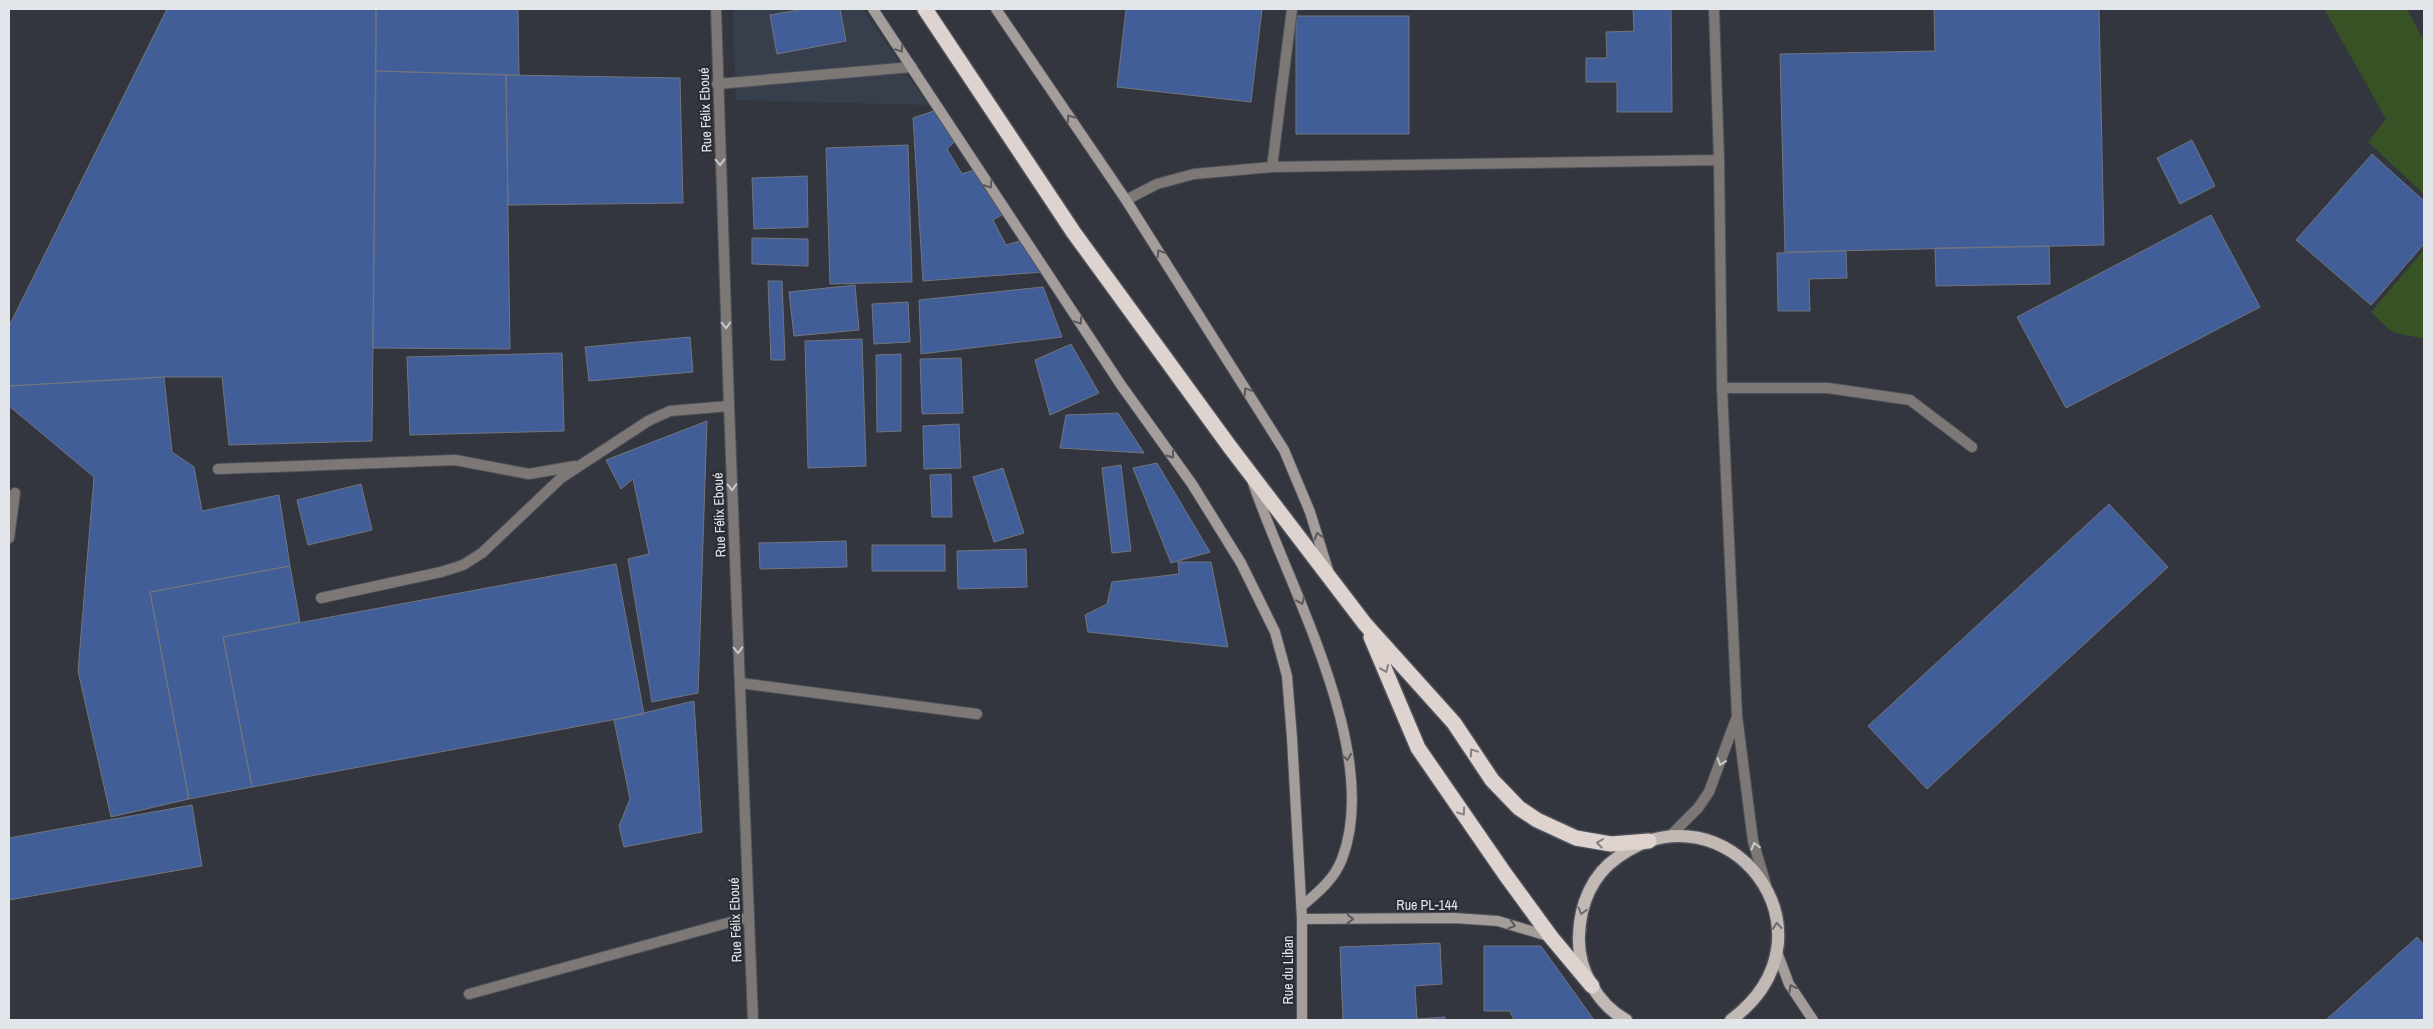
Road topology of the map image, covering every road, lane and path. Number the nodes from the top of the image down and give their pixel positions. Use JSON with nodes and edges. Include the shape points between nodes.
{"nodes":[{"id":1,"x":716,"y":9,"type":"edge"},
{"id":2,"x":873,"y":9,"type":"edge"},
{"id":3,"x":925,"y":9,"type":"edge"},
{"id":4,"x":996,"y":9,"type":"edge"},
{"id":5,"x":1292,"y":9,"type":"edge"},
{"id":6,"x":1714,"y":9,"type":"edge"},
{"id":7,"x":912,"y":67,"type":"junction"},
{"id":8,"x":718,"y":84,"type":"junction"},
{"id":9,"x":1719,"y":160,"type":"junction"},
{"id":10,"x":1272,"y":167,"type":"junction"},
{"id":11,"x":1126,"y":200,"type":"junction"},
{"id":12,"x":1722,"y":388,"type":"junction"},
{"id":13,"x":729,"y":406,"type":"junction"},
{"id":14,"x":1972,"y":447,"type":"dead end"},
{"id":15,"x":582,"y":464,"type":"junction"},
{"id":16,"x":218,"y":469,"type":"dead end"},
{"id":17,"x":1250,"y":475,"type":"junction"},
{"id":18,"x":16,"y":493,"type":"dead end"},
{"id":19,"x":9,"y":538,"type":"edge"},
{"id":20,"x":1332,"y":582,"type":"junction"},
{"id":21,"x":321,"y":598,"type":"dead end"},
{"id":22,"x":1365,"y":624,"type":"junction"},
{"id":23,"x":740,"y":683,"type":"junction"},
{"id":24,"x":977,"y":714,"type":"dead end"},
{"id":25,"x":1737,"y":716,"type":"junction"},
{"id":26,"x":1669,"y":836,"type":"junction"},
{"id":27,"x":1649,"y":841,"type":"junction"},
{"id":28,"x":1769,"y":893,"type":"junction"},
{"id":29,"x":1301,"y":907,"type":"junction"},
{"id":30,"x":749,"y":917,"type":"junction"},
{"id":31,"x":1302,"y":919,"type":"junction"},
{"id":32,"x":1551,"y":936,"type":"junction"},
{"id":33,"x":1777,"y":952,"type":"junction"},
{"id":34,"x":1592,"y":986,"type":"junction"},
{"id":35,"x":468,"y":994,"type":"dead end"},
{"id":36,"x":1606,"y":1004,"type":"junction"},
{"id":37,"x":753,"y":1020,"type":"edge"},
{"id":38,"x":1302,"y":1020,"type":"edge"},
{"id":39,"x":1616,"y":1020,"type":"edge"},
{"id":40,"x":1626,"y":1020,"type":"edge"},
{"id":41,"x":1732,"y":1020,"type":"edge"},
{"id":42,"x":1813,"y":1020,"type":"edge"}],
"edges":[{"from":1,"to":8,"type":"street","name":"Rue Félix Eboué"},
{"from":2,"to":7,"type":"street","name":"Rue du Liban","one_way":true},
{"from":3,"to":17,"type":"highway","via":[[1074,233]]},
{"from":11,"to":4,"type":"street","one_way":true},
{"from":5,"to":10,"type":"street"},
{"from":6,"to":9,"type":"street"},
{"from":7,"to":8,"type":"street"},
{"from":7,"to":29,"type":"street","name":"Rue du Liban","one_way":true,"via":[[1121,386],[1192,484],[1240,563],[1275,632],[1287,676]]},
{"from":8,"to":13,"type":"street","name":"Rue Félix Eboué","one_way":true},
{"from":9,"to":10,"type":"street"},
{"from":9,"to":12,"type":"street"},
{"from":10,"to":11,"type":"street","via":[[1194,174],[1156,184]]},
{"from":20,"to":11,"type":"street","one_way":true,"via":[[1310,512],[1284,450]]},
{"from":12,"to":14,"type":"street","via":[[1828,388],[1910,400]]},
{"from":12,"to":25,"type":"street"},
{"from":13,"to":15,"type":"street","via":[[670,411],[648,421]]},
{"from":13,"to":23,"type":"street","name":"Rue Félix Eboué","one_way":true},
{"from":15,"to":16,"type":"street","via":[[529,474],[454,460]]},
{"from":15,"to":21,"type":"street","via":[[561,478],[482,553],[463,565]]},
{"from":17,"to":20,"type":"highway"},
{"from":17,"to":29,"type":"street","one_way":true,"via":[[1314,634],[1335,701],[1350,781],[1349,836],[1341,860],[1328,884]]},
{"from":18,"to":19,"type":"street"},
{"from":20,"to":22,"type":"highway"},
{"from":27,"to":22,"type":"highway","one_way":true,"via":[[1611,844],[1576,838],[1519,808],[1492,780],[1454,723]]},
{"from":22,"to":32,"type":"highway","one_way":true,"via":[[1418,748]]},
{"from":23,"to":24,"type":"street"},
{"from":23,"to":30,"type":"street","name":"Rue Félix Eboué"},
{"from":25,"to":26,"type":"street","one_way":true,"via":[[1709,792],[1698,808]]},
{"from":28,"to":25,"type":"street","one_way":true,"via":[[1753,841]]},
{"from":26,"to":27,"type":"main road"},
{"from":26,"to":28,"type":"main road","via":[[1690,836],[1728,849],[1758,876]]},
{"from":27,"to":34,"type":"main road","one_way":true,"via":[[1610,862],[1585,899],[1579,920],[1578,943],[1582,965]]},
{"from":33,"to":28,"type":"main road","one_way":true,"via":[[1776,912]]},
{"from":29,"to":31,"type":"street","name":"Rue du Liban"},
{"from":30,"to":35,"type":"street"},
{"from":30,"to":37,"type":"street","name":"Rue Félix Eboué"},
{"from":31,"to":32,"type":"street","name":"Rue PL-144","one_way":true,"via":[[1471,919],[1498,921]]},
{"from":31,"to":38,"type":"street","name":"Rue du Liban"},
{"from":32,"to":34,"type":"highway"},
{"from":33,"to":41,"type":"main road","via":[[1763,990]]},
{"from":42,"to":33,"type":"street","one_way":true,"via":[[1789,984]]},
{"from":34,"to":36,"type":"main road"},
{"from":36,"to":39,"type":"main road"},
{"from":36,"to":40,"type":"main road"}]}
